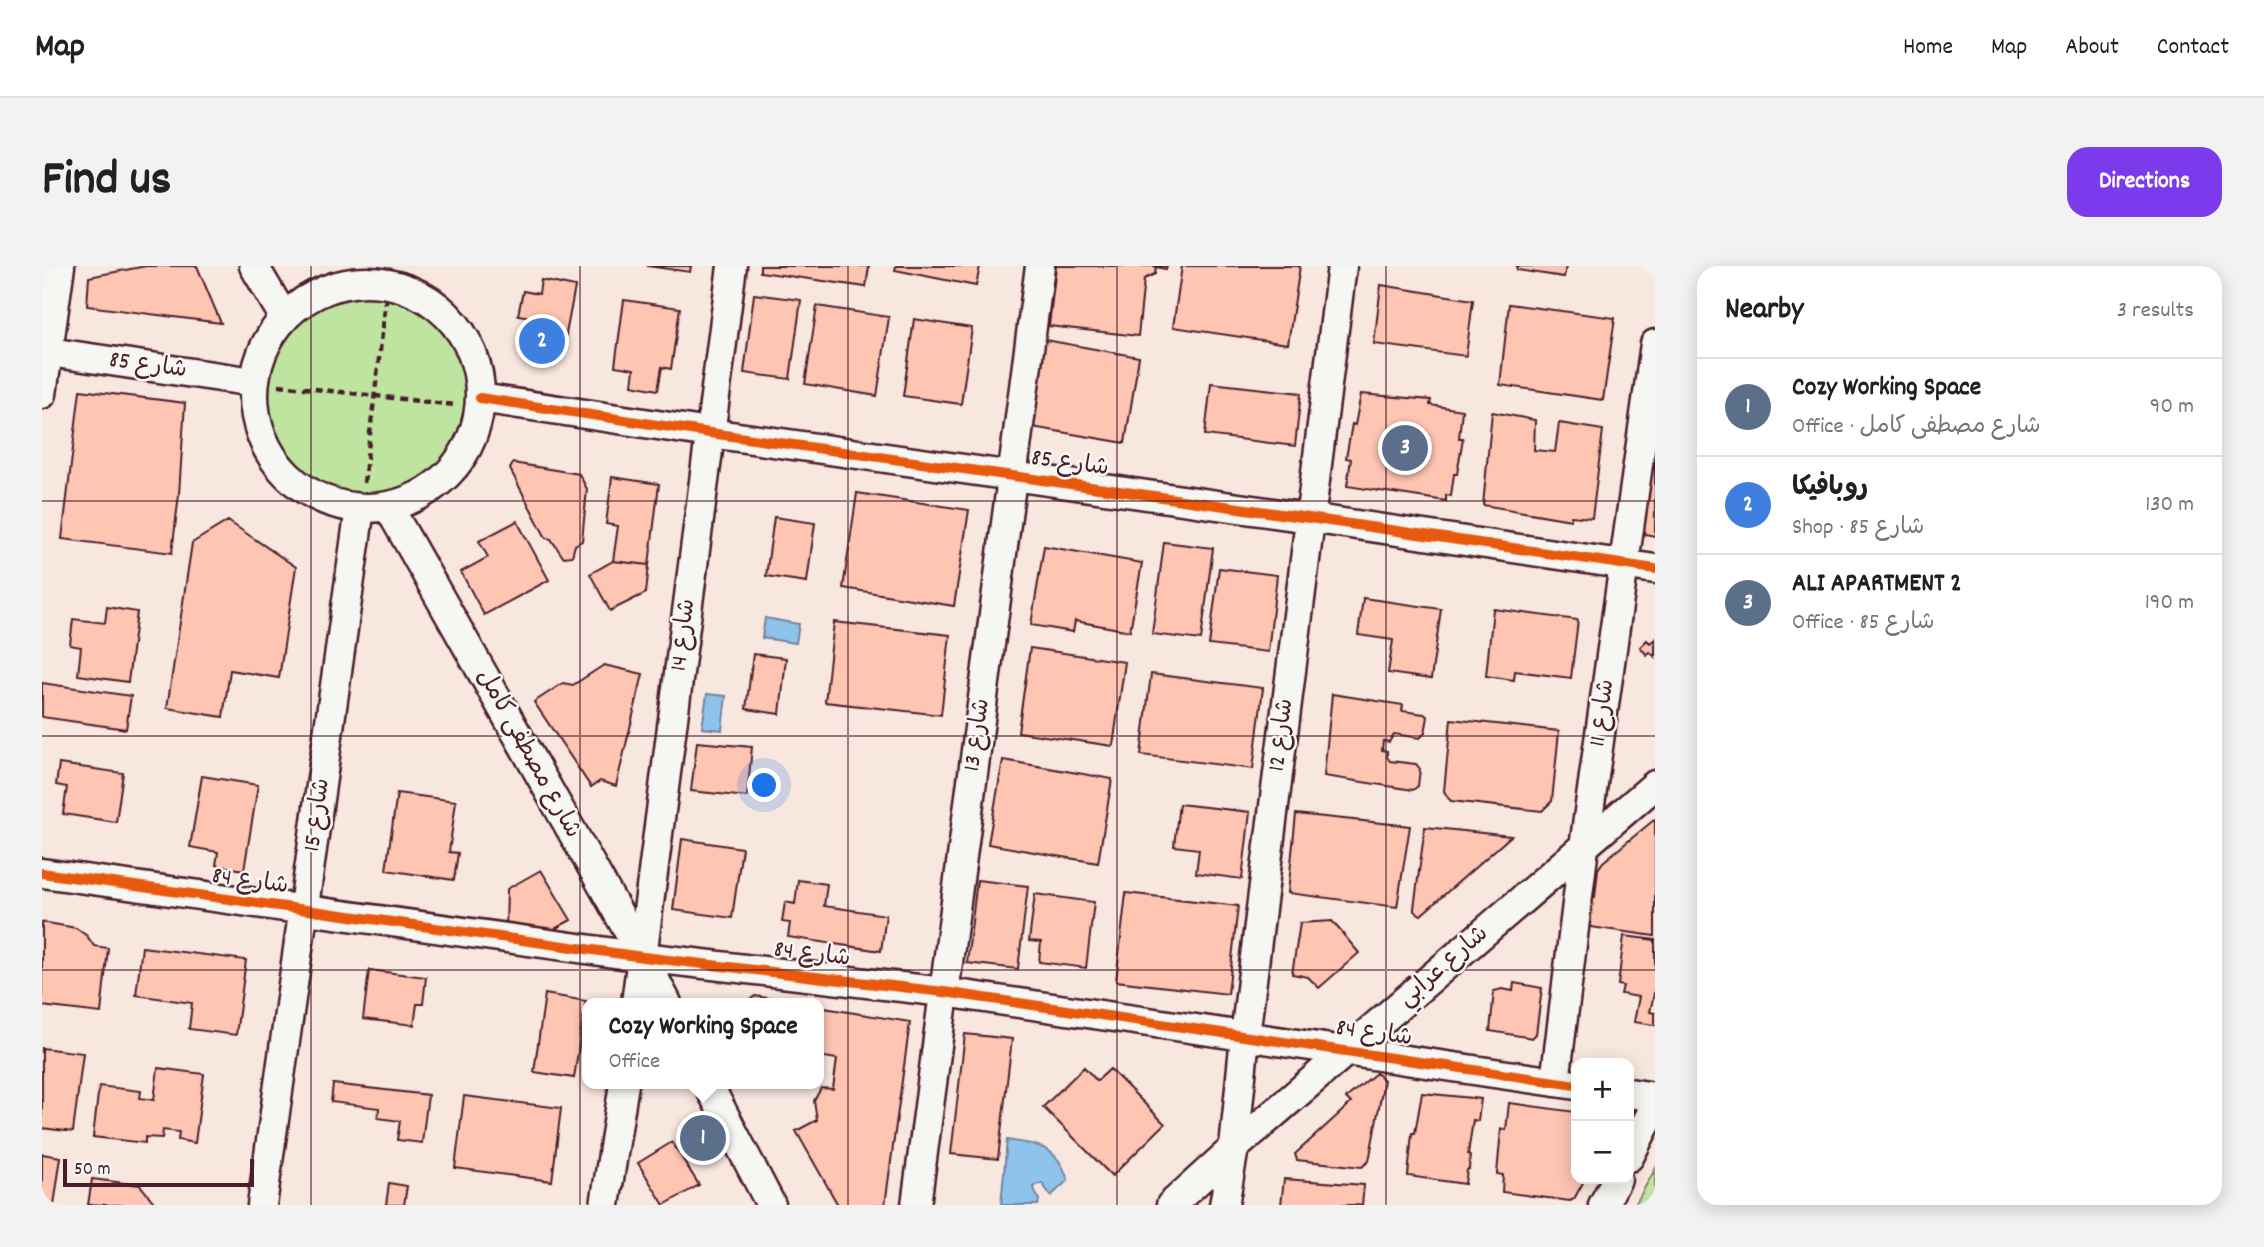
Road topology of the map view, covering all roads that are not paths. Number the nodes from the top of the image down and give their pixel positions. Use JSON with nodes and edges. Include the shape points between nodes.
{"nodes":[{"id":1,"x":60,"y":266,"type":"edge"},
{"id":2,"x":254,"y":266,"type":"edge"},
{"id":3,"x":732,"y":266,"type":"edge"},
{"id":4,"x":1040,"y":266,"type":"edge"},
{"id":5,"x":1342,"y":266,"type":"edge"},
{"id":6,"x":400,"y":279,"type":"edge"},
{"id":7,"x":284,"y":317,"type":"junction"},
{"id":8,"x":1655,"y":344,"type":"edge"},
{"id":9,"x":45,"y":351,"type":"edge"},
{"id":10,"x":254,"y":382,"type":"junction"},
{"id":11,"x":42,"y":394,"type":"edge"},
{"id":12,"x":479,"y":402,"type":"junction"},
{"id":13,"x":710,"y":433,"type":"junction"},
{"id":14,"x":1012,"y":477,"type":"junction"},
{"id":15,"x":374,"y":507,"type":"junction"},
{"id":16,"x":1309,"y":518,"type":"junction"},
{"id":17,"x":1625,"y":565,"type":"junction"},
{"id":18,"x":1655,"y":569,"type":"edge"},
{"id":19,"x":1655,"y":785,"type":"edge"},
{"id":20,"x":1584,"y":846,"type":"junction"},
{"id":21,"x":42,"y":873,"type":"edge"},
{"id":22,"x":304,"y":911,"type":"junction"},
{"id":23,"x":643,"y":957,"type":"junction"},
{"id":24,"x":944,"y":992,"type":"junction"},
{"id":25,"x":637,"y":998,"type":"edge"},
{"id":26,"x":664,"y":998,"type":"edge"},
{"id":27,"x":1245,"y":1036,"type":"junction"},
{"id":28,"x":1346,"y":1051,"type":"junction"},
{"id":29,"x":1565,"y":1084,"type":"edge"},
{"id":30,"x":623,"y":1089,"type":"edge"},
{"id":31,"x":711,"y":1089,"type":"edge"},
{"id":32,"x":1634,"y":1094,"type":"edge"},
{"id":33,"x":1655,"y":1097,"type":"edge"},
{"id":34,"x":1655,"y":1106,"type":"edge"},
{"id":35,"x":1634,"y":1147,"type":"edge"},
{"id":36,"x":1234,"y":1148,"type":"junction"},
{"id":37,"x":1614,"y":1184,"type":"edge"},
{"id":38,"x":262,"y":1205,"type":"edge"},
{"id":39,"x":606,"y":1205,"type":"edge"},
{"id":40,"x":771,"y":1205,"type":"edge"},
{"id":41,"x":916,"y":1205,"type":"edge"},
{"id":42,"x":1171,"y":1205,"type":"edge"},
{"id":43,"x":1224,"y":1205,"type":"edge"},
{"id":44,"x":1603,"y":1205,"type":"edge"}],
"edges":[{"from":1,"to":9,"type":"street"},
{"from":2,"to":7,"type":"street"},
{"from":3,"to":13,"type":"street","name":"شارع 14"},
{"from":4,"to":14,"type":"street","name":"شارع 13"},
{"from":5,"to":16,"type":"street","name":"شارع 12"},
{"from":6,"to":7,"type":"street","via":[[332,287],[309,297]]},
{"from":6,"to":12,"type":"street","via":[[460,331],[478,374]]},
{"from":7,"to":10,"type":"street","via":[[269,337]]},
{"from":8,"to":17,"type":"street","name":"شارع 11"},
{"from":9,"to":10,"type":"street","name":"شارع 85"},
{"from":9,"to":11,"type":"street"},
{"from":10,"to":15,"type":"street","via":[[257,422],[264,442],[287,475],[340,505]]},
{"from":12,"to":13,"type":"street","name":"شارع 85"},
{"from":12,"to":15,"type":"street","via":[[475,428],[462,456],[443,479],[417,496]]},
{"from":13,"to":14,"type":"street","name":"شارع 85"},
{"from":13,"to":23,"type":"street","name":"شارع 14"},
{"from":14,"to":16,"type":"street","name":"شارع 85"},
{"from":14,"to":24,"type":"street","name":"شارع 13"},
{"from":15,"to":22,"type":"street","name":"شارع 15"},
{"from":15,"to":23,"type":"street","name":"شارع مصطفى كامل"},
{"from":16,"to":17,"type":"street","name":"شارع 85"},
{"from":16,"to":27,"type":"street","name":"شارع 12"},
{"from":17,"to":18,"type":"street","name":"شارع 85"},
{"from":17,"to":20,"type":"street","name":"شارع 11"},
{"from":19,"to":20,"type":"street","name":"شارع عرابي"},
{"from":20,"to":28,"type":"street","name":"شارع عرابي"},
{"from":20,"to":29,"type":"street","name":"شارع 11"},
{"from":21,"to":22,"type":"street","name":"شارع 84"},
{"from":22,"to":23,"type":"street","name":"شارع 84"},
{"from":22,"to":38,"type":"street","name":"شارع 15"},
{"from":23,"to":24,"type":"street","name":"شارع 84"},
{"from":23,"to":25,"type":"street","name":"شارع 14"},
{"from":23,"to":26,"type":"street","name":"شارع مصطفى كامل"},
{"from":24,"to":27,"type":"street","name":"شارع 84"},
{"from":24,"to":41,"type":"street","name":"شارع 13"},
{"from":27,"to":28,"type":"street","name":"شارع 84"},
{"from":27,"to":36,"type":"street","name":"شارع 12"},
{"from":28,"to":29,"type":"street","name":"شارع 84"},
{"from":28,"to":36,"type":"street","name":"شارع عرابي"},
{"from":30,"to":39,"type":"street"},
{"from":31,"to":40,"type":"street"},
{"from":32,"to":33,"type":"street"},
{"from":34,"to":35,"type":"street"},
{"from":36,"to":42,"type":"street","name":"شارع عرابي"},
{"from":36,"to":43,"type":"street","name":"شارع 12"},
{"from":37,"to":44,"type":"street"}]}
